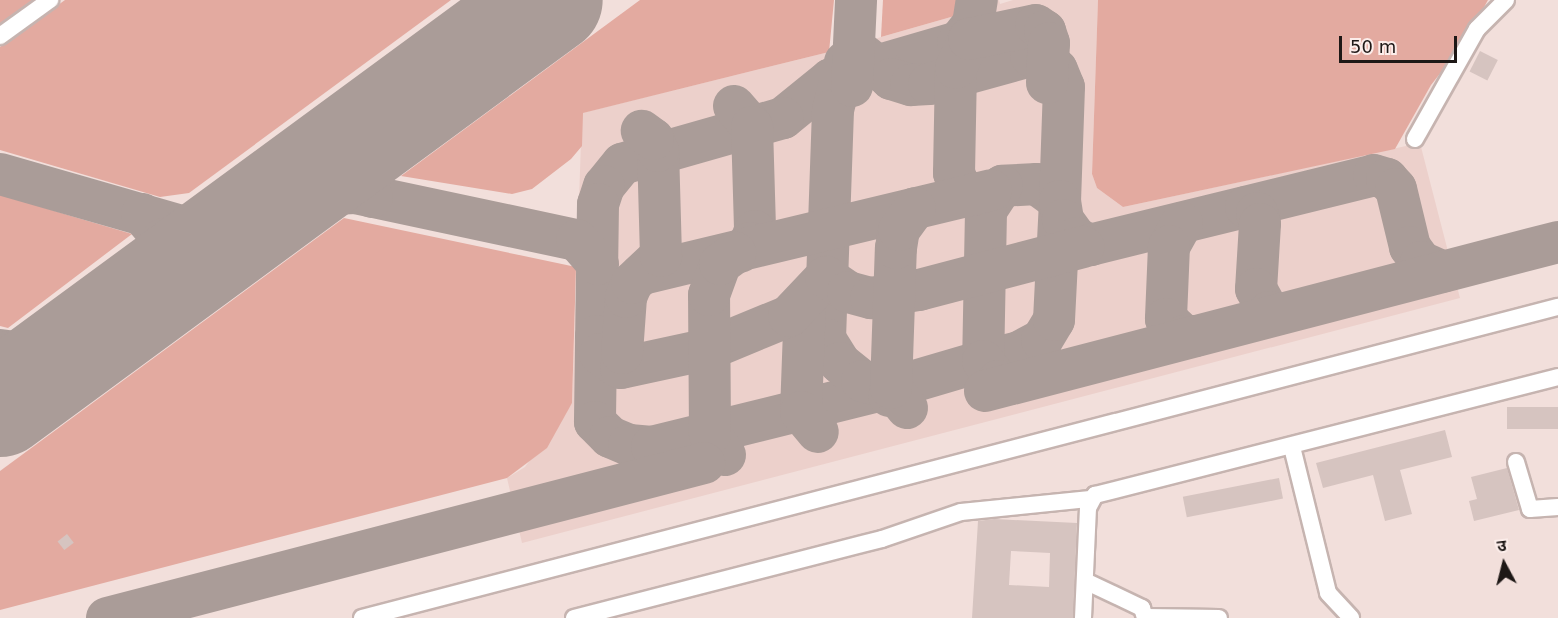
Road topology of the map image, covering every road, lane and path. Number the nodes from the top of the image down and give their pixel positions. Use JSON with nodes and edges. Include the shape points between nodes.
{"nodes":[{"id":1,"x":50,"y":0,"type":"edge"},
{"id":2,"x":1506,"y":0,"type":"edge"},
{"id":3,"x":0,"y":36,"type":"edge"},
{"id":4,"x":1416,"y":139,"type":"dead end"},
{"id":5,"x":1558,"y":306,"type":"edge"},
{"id":6,"x":1558,"y":377,"type":"edge"},
{"id":7,"x":1292,"y":447,"type":"junction"},
{"id":8,"x":1516,"y":462,"type":"dead end"},
{"id":9,"x":1090,"y":499,"type":"junction"},
{"id":10,"x":1558,"y":507,"type":"edge"},
{"id":11,"x":1085,"y":581,"type":"junction"},
{"id":12,"x":1344,"y":616,"type":"edge"},
{"id":13,"x":362,"y":618,"type":"edge"},
{"id":14,"x":574,"y":618,"type":"edge"},
{"id":15,"x":1083,"y":618,"type":"edge"},
{"id":16,"x":1145,"y":618,"type":"edge"},
{"id":17,"x":1219,"y":618,"type":"edge"}],
"edges":[{"from":1,"to":3,"type":"lane"},
{"from":2,"to":4,"type":"lane","via":[[1478,29]]},
{"from":5,"to":13,"type":"lane"},
{"from":6,"to":7,"type":"lane"},
{"from":7,"to":9,"type":"lane","via":[[1102,492]]},
{"from":7,"to":12,"type":"lane","via":[[1328,593]]},
{"from":8,"to":10,"type":"lane","via":[[1530,509]]},
{"from":9,"to":11,"type":"lane"},
{"from":9,"to":14,"type":"lane","via":[[961,512],[882,539]]},
{"from":11,"to":15,"type":"lane"},
{"from":11,"to":16,"type":"lane","via":[[1142,608]]},
{"from":16,"to":17,"type":"lane"}]}
